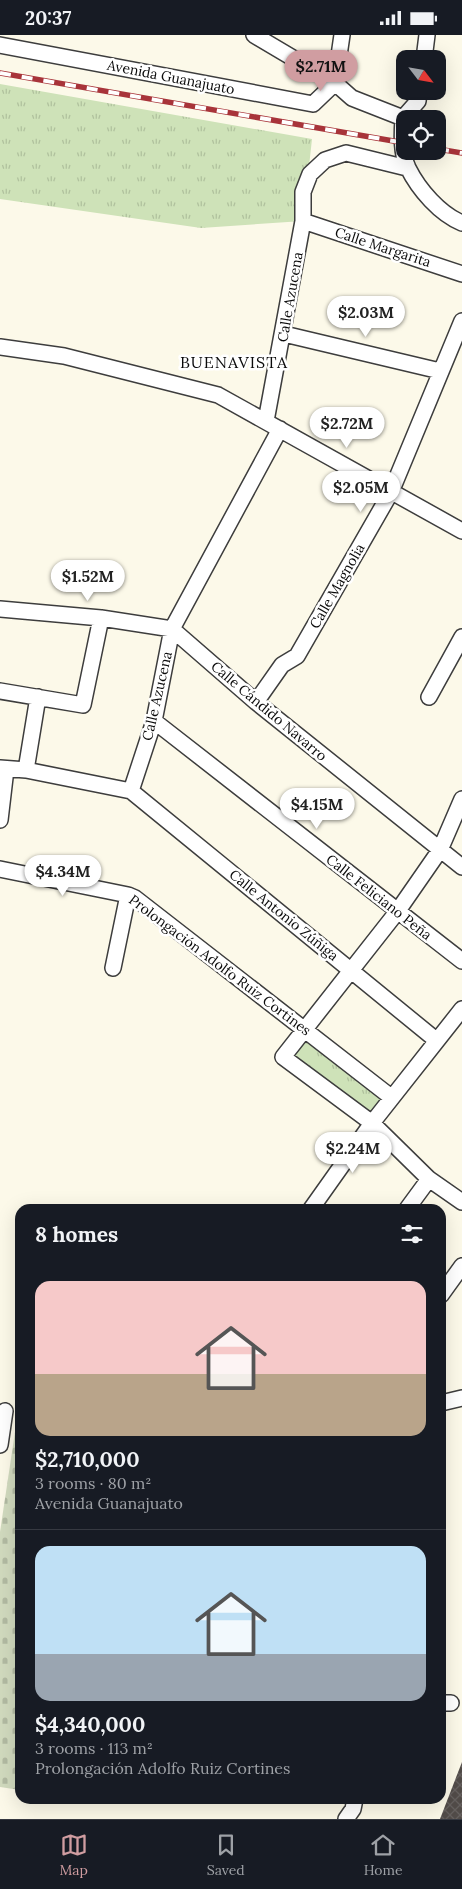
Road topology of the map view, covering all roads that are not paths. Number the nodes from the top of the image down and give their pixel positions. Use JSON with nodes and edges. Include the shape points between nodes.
{"nodes":[{"id":1,"x":254,"y":35,"type":"edge"},
{"id":2,"x":342,"y":35,"type":"edge"},
{"id":3,"x":427,"y":35,"type":"edge"},
{"id":4,"x":0,"y":45,"type":"edge"},
{"id":5,"x":425,"y":50,"type":"edge"},
{"id":6,"x":335,"y":83,"type":"junction"},
{"id":7,"x":418,"y":100,"type":"edge"},
{"id":8,"x":410,"y":110,"type":"edge"},
{"id":9,"x":396,"y":115,"type":"edge"},
{"id":10,"x":406,"y":160,"type":"edge"},
{"id":11,"x":407,"y":167,"type":"junction"},
{"id":12,"x":303,"y":221,"type":"junction"},
{"id":13,"x":462,"y":223,"type":"edge"},
{"id":14,"x":462,"y":274,"type":"edge"},
{"id":15,"x":462,"y":321,"type":"edge"},
{"id":16,"x":284,"y":334,"type":"junction"},
{"id":17,"x":0,"y":347,"type":"edge"},
{"id":18,"x":19,"y":351,"type":"junction"},
{"id":19,"x":0,"y":360,"type":"edge"},
{"id":20,"x":440,"y":371,"type":"junction"},
{"id":21,"x":266,"y":421,"type":"junction"},
{"id":22,"x":280,"y":429,"type":"junction"},
{"id":23,"x":391,"y":492,"type":"junction"},
{"id":24,"x":462,"y":531,"type":"edge"},
{"id":25,"x":0,"y":609,"type":"edge"},
{"id":26,"x":101,"y":618,"type":"junction"},
{"id":27,"x":172,"y":629,"type":"junction"},
{"id":28,"x":462,"y":637,"type":"edge"},
{"id":29,"x":0,"y":691,"type":"edge"},
{"id":30,"x":38,"y":697,"type":"junction"},
{"id":31,"x":429,"y":697,"type":"dead end"},
{"id":32,"x":256,"y":702,"type":"junction"},
{"id":33,"x":154,"y":721,"type":"junction"},
{"id":34,"x":3,"y":769,"type":"edge"},
{"id":35,"x":26,"y":770,"type":"junction"},
{"id":36,"x":131,"y":791,"type":"junction"},
{"id":37,"x":462,"y":799,"type":"edge"},
{"id":38,"x":0,"y":820,"type":"edge"},
{"id":39,"x":440,"y":850,"type":"junction"},
{"id":40,"x":462,"y":867,"type":"edge"},
{"id":41,"x":0,"y":869,"type":"edge"},
{"id":42,"x":128,"y":895,"type":"junction"},
{"id":43,"x":397,"y":912,"type":"junction"},
{"id":44,"x":462,"y":961,"type":"edge"},
{"id":45,"x":113,"y":967,"type":"dead end"},
{"id":46,"x":350,"y":969,"type":"junction"},
{"id":47,"x":462,"y":1009,"type":"edge"},
{"id":48,"x":306,"y":1029,"type":"junction"},
{"id":49,"x":436,"y":1040,"type":"junction"},
{"id":50,"x":391,"y":1097,"type":"junction"},
{"id":51,"x":372,"y":1123,"type":"junction"},
{"id":52,"x":429,"y":1179,"type":"junction"},
{"id":53,"x":462,"y":1202,"type":"edge"},
{"id":54,"x":314,"y":1204,"type":"edge"},
{"id":55,"x":411,"y":1204,"type":"edge"},
{"id":56,"x":462,"y":1266,"type":"edge"},
{"id":57,"x":446,"y":1288,"type":"edge"},
{"id":58,"x":462,"y":1389,"type":"edge"},
{"id":59,"x":452,"y":1401,"type":"edge"},
{"id":60,"x":8,"y":1411,"type":"edge"},
{"id":61,"x":0,"y":1445,"type":"edge"},
{"id":62,"x":354,"y":1804,"type":"edge"},
{"id":63,"x":346,"y":1819,"type":"edge"}],
"edges":[{"from":1,"to":6,"type":"street"},
{"from":2,"to":6,"type":"street"},
{"from":3,"to":5,"type":"street"},
{"from":4,"to":6,"type":"street","name":"Avenida Guanajuato","via":[[313,104]]},
{"from":6,"to":9,"type":"street","via":[[352,97]]},
{"from":7,"to":8,"type":"street"},
{"from":10,"to":11,"type":"street"},
{"from":11,"to":12,"type":"street","name":"Calle Azucena","via":[[346,153],[325,160],[310,174],[303,192]]},
{"from":11,"to":13,"type":"street","via":[[425,193],[448,217]]},
{"from":12,"to":14,"type":"street","name":"Calle Margarita"},
{"from":12,"to":16,"type":"street","name":"Calle Azucena"},
{"from":15,"to":20,"type":"street","name":"Calle Magnolia"},
{"from":16,"to":20,"type":"street"},
{"from":16,"to":21,"type":"street","name":"Calle Azucena"},
{"from":17,"to":18,"type":"street"},
{"from":18,"to":19,"type":"street"},
{"from":18,"to":21,"type":"street","via":[[64,356],[218,395]]},
{"from":20,"to":23,"type":"street","name":"Calle Magnolia"},
{"from":21,"to":22,"type":"street"},
{"from":22,"to":23,"type":"street"},
{"from":22,"to":27,"type":"street","name":"Calle Azucena"},
{"from":23,"to":24,"type":"street"},
{"from":23,"to":32,"type":"street","name":"Calle Magnolia","via":[[297,656],[282,665]]},
{"from":25,"to":26,"type":"street"},
{"from":26,"to":27,"type":"street"},
{"from":26,"to":30,"type":"street","via":[[83,705]]},
{"from":27,"to":32,"type":"street","name":"Calle Cándido Navarro"},
{"from":27,"to":33,"type":"street","name":"Calle Azucena"},
{"from":28,"to":31,"type":"street"},
{"from":29,"to":30,"type":"street"},
{"from":30,"to":35,"type":"street"},
{"from":32,"to":39,"type":"street","name":"Calle Cándido Navarro"},
{"from":33,"to":36,"type":"street","name":"Calle Azucena"},
{"from":33,"to":43,"type":"street","name":"Calle Feliciano Peña"},
{"from":34,"to":35,"type":"street"},
{"from":34,"to":38,"type":"street"},
{"from":35,"to":36,"type":"street"},
{"from":36,"to":46,"type":"street","name":"Calle Antonio Zúñiga"},
{"from":37,"to":39,"type":"street"},
{"from":39,"to":40,"type":"street","name":"Calle Cándido Navarro"},
{"from":39,"to":43,"type":"street"},
{"from":41,"to":42,"type":"street","name":"Prolongación Adolfo Ruiz Cortines"},
{"from":42,"to":45,"type":"street"},
{"from":42,"to":48,"type":"street","name":"Prolongación Adolfo Ruiz Cortines"},
{"from":43,"to":44,"type":"street","name":"Calle Feliciano Peña"},
{"from":43,"to":46,"type":"street"},
{"from":46,"to":48,"type":"street"},
{"from":46,"to":49,"type":"street","name":"Calle Antonio Zúñiga"},
{"from":47,"to":49,"type":"street"},
{"from":48,"to":50,"type":"street","name":"Prolongación Adolfo Ruiz Cortines"},
{"from":48,"to":51,"type":"street","via":[[283,1057]]},
{"from":49,"to":50,"type":"street"},
{"from":50,"to":51,"type":"street"},
{"from":51,"to":52,"type":"street"},
{"from":51,"to":54,"type":"street"},
{"from":52,"to":53,"type":"street"},
{"from":52,"to":55,"type":"street"},
{"from":56,"to":57,"type":"street"},
{"from":58,"to":59,"type":"street"},
{"from":60,"to":61,"type":"street"},
{"from":62,"to":63,"type":"street"}]}
